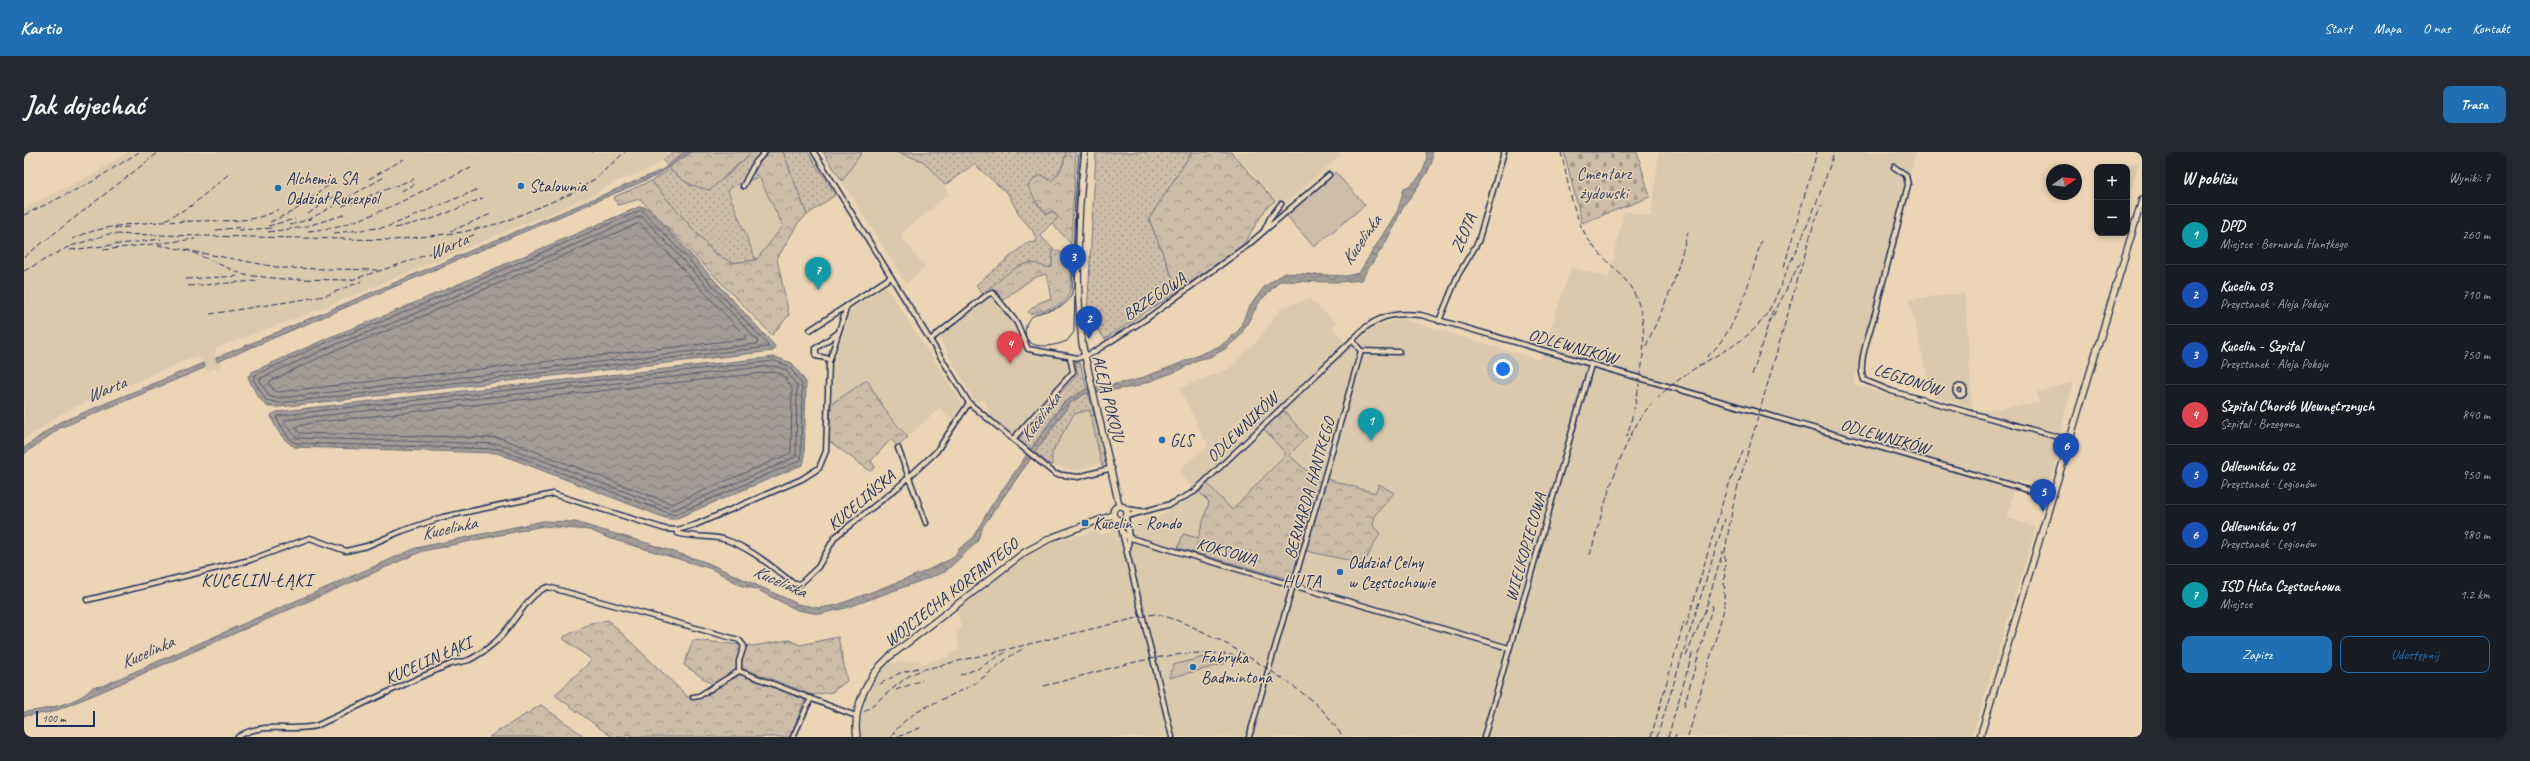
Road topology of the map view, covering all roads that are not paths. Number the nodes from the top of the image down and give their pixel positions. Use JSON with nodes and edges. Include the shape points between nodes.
{"nodes":[{"id":1,"x":765,"y":152,"type":"edge"},
{"id":2,"x":814,"y":152,"type":"edge"},
{"id":3,"x":1085,"y":152,"type":"edge"},
{"id":4,"x":1504,"y":152,"type":"edge"},
{"id":5,"x":1894,"y":166,"type":"dead end"},
{"id":6,"x":1329,"y":174,"type":"dead end"},
{"id":7,"x":744,"y":186,"type":"dead end"},
{"id":8,"x":2142,"y":200,"type":"edge"},
{"id":9,"x":1281,"y":204,"type":"dead end"},
{"id":10,"x":1264,"y":231,"type":"junction"},
{"id":11,"x":891,"y":277,"type":"junction"},
{"id":12,"x":848,"y":306,"type":"junction"},
{"id":13,"x":1439,"y":321,"type":"junction"},
{"id":14,"x":810,"y":330,"type":"dead end"},
{"id":15,"x":838,"y":332,"type":"junction"},
{"id":16,"x":930,"y":340,"type":"junction"},
{"id":17,"x":1352,"y":340,"type":"junction"},
{"id":18,"x":1361,"y":351,"type":"junction"},
{"id":19,"x":1399,"y":352,"type":"dead end"},
{"id":20,"x":1084,"y":356,"type":"junction"},
{"id":21,"x":1070,"y":357,"type":"junction"},
{"id":22,"x":830,"y":359,"type":"junction"},
{"id":23,"x":1591,"y":365,"type":"junction"},
{"id":24,"x":969,"y":403,"type":"junction"},
{"id":25,"x":1014,"y":439,"type":"junction"},
{"id":26,"x":2069,"y":440,"type":"junction"},
{"id":27,"x":898,"y":448,"type":"dead end"},
{"id":28,"x":1112,"y":468,"type":"junction"},
{"id":29,"x":910,"y":477,"type":"junction"},
{"id":30,"x":2052,"y":497,"type":"junction"},
{"id":31,"x":1119,"y":505,"type":"junction"},
{"id":32,"x":1127,"y":509,"type":"junction"},
{"id":33,"x":1148,"y":512,"type":"junction"},
{"id":34,"x":1113,"y":515,"type":"junction"},
{"id":35,"x":1126,"y":517,"type":"junction"},
{"id":36,"x":1119,"y":520,"type":"junction"},
{"id":37,"x":926,"y":523,"type":"dead end"},
{"id":38,"x":677,"y":530,"type":"junction"},
{"id":39,"x":1123,"y":532,"type":"junction"},
{"id":40,"x":1129,"y":537,"type":"junction"},
{"id":41,"x":1128,"y":551,"type":"junction"},
{"id":42,"x":1294,"y":584,"type":"junction"},
{"id":43,"x":87,"y":600,"type":"dead end"},
{"id":44,"x":1509,"y":648,"type":"junction"},
{"id":45,"x":740,"y":671,"type":"junction"},
{"id":46,"x":692,"y":697,"type":"dead end"},
{"id":47,"x":811,"y":698,"type":"junction"},
{"id":48,"x":856,"y":716,"type":"junction"},
{"id":49,"x":238,"y":737,"type":"edge"},
{"id":50,"x":793,"y":737,"type":"edge"},
{"id":51,"x":857,"y":737,"type":"edge"},
{"id":52,"x":1172,"y":737,"type":"edge"},
{"id":53,"x":1250,"y":737,"type":"edge"},
{"id":54,"x":1484,"y":737,"type":"edge"},
{"id":55,"x":1980,"y":737,"type":"edge"}],
"edges":[{"from":1,"to":7,"type":"street","via":[[755,163]]},
{"from":2,"to":11,"type":"street"},
{"from":3,"to":20,"type":"street","name":"ALEJA POKOJU","via":[[1080,210],[1079,309]]},
{"from":4,"to":13,"type":"street","name":"ZŁOTA","via":[[1478,242],[1458,275]]},
{"from":5,"to":26,"type":"street","name":"LEGIONÓW","via":[[1906,175],[1908,185],[1862,361],[1861,372],[1864,380],[1891,391]]},
{"from":6,"to":10,"type":"street","name":"BRZEGOWA"},
{"from":8,"to":26,"type":"street"},
{"from":9,"to":10,"type":"street","name":"BRZEGOWA"},
{"from":10,"to":20,"type":"street","name":"BRZEGOWA","via":[[1149,317]]},
{"from":11,"to":12,"type":"street"},
{"from":11,"to":16,"type":"street"},
{"from":12,"to":14,"type":"street"},
{"from":12,"to":15,"type":"street"},
{"from":13,"to":17,"type":"street","name":"ODLEWNIKÓW","via":[[1421,315],[1390,314],[1374,321]]},
{"from":13,"to":23,"type":"street","name":"ODLEWNIKÓW"},
{"from":15,"to":22,"type":"street"},
{"from":15,"to":22,"type":"street","via":[[816,348],[816,356]]},
{"from":16,"to":21,"type":"street","name":"BRZEGOWA","via":[[988,294],[993,293],[1017,323],[1028,349]]},
{"from":16,"to":24,"type":"street"},
{"from":17,"to":18,"type":"street"},
{"from":17,"to":33,"type":"street","name":"ODLEWNIKÓW","via":[[1194,492]]},
{"from":18,"to":19,"type":"street"},
{"from":18,"to":42,"type":"street","name":"BERNARDA HANTKEGO"},
{"from":20,"to":21,"type":"street","name":"BRZEGOWA"},
{"from":20,"to":28,"type":"street","name":"ALEJA POKOJU"},
{"from":21,"to":25,"type":"street","via":[[1073,372]]},
{"from":22,"to":38,"type":"street","via":[[826,451],[819,468],[802,479],[695,525]]},
{"from":23,"to":30,"type":"street","name":"ODLEWNIKÓW"},
{"from":23,"to":44,"type":"street","name":"WIELKOPIECOWA"},
{"from":24,"to":25,"type":"street"},
{"from":24,"to":29,"type":"street","name":"KUCELIŃSKA","via":[[936,452]]},
{"from":25,"to":28,"type":"street","via":[[1055,474],[1065,477]]},
{"from":26,"to":30,"type":"street"},
{"from":27,"to":29,"type":"street"},
{"from":28,"to":31,"type":"street","name":"ALEJA POKOJU"},
{"from":29,"to":37,"type":"street"},
{"from":29,"to":38,"type":"street","name":"KUCELIŃSKA","via":[[835,537],[818,567],[800,584],[794,584],[740,546],[722,539],[687,536],[677,533]]},
{"from":30,"to":55,"type":"street"},
{"from":31,"to":32,"type":"street"},
{"from":31,"to":34,"type":"street","via":[[1114,509]]},
{"from":32,"to":33,"type":"street","name":"ODLEWNIKÓW"},
{"from":32,"to":35,"type":"street"},
{"from":33,"to":35,"type":"street","name":"ODLEWNIKÓW"},
{"from":34,"to":36,"type":"street"},
{"from":34,"to":48,"type":"street","name":"WOJCIECHA KORFANTEGO","via":[[1053,537],[1029,549],[905,644],[874,674],[864,692]]},
{"from":35,"to":36,"type":"street"},
{"from":35,"to":40,"type":"street"},
{"from":36,"to":39,"type":"street"},
{"from":38,"to":43,"type":"street","name":"KUCELIŃSKA","via":[[666,529],[553,494],[444,517],[367,546],[346,551],[310,538],[250,560]]},
{"from":39,"to":40,"type":"street","name":"KOKSOWA"},
{"from":39,"to":41,"type":"street"},
{"from":40,"to":41,"type":"street"},
{"from":40,"to":42,"type":"street","name":"KOKSOWA"},
{"from":41,"to":52,"type":"street"},
{"from":42,"to":44,"type":"street","name":"KOKSOWA"},
{"from":42,"to":53,"type":"street","name":"BERNARDA HANTKEGO"},
{"from":44,"to":54,"type":"street","name":"WIELKOPIECOWA"},
{"from":45,"to":46,"type":"street","via":[[699,696]]},
{"from":45,"to":47,"type":"street"},
{"from":45,"to":49,"type":"street","name":"KUCELIN ŁĄKI","via":[[739,662],[744,646],[739,640],[548,587],[533,598],[502,636],[470,660],[453,663],[316,726],[304,729],[255,728]]},
{"from":47,"to":48,"type":"street"},
{"from":47,"to":50,"type":"street"},
{"from":48,"to":51,"type":"street","name":"WOJCIECHA KORFANTEGO"}]}
